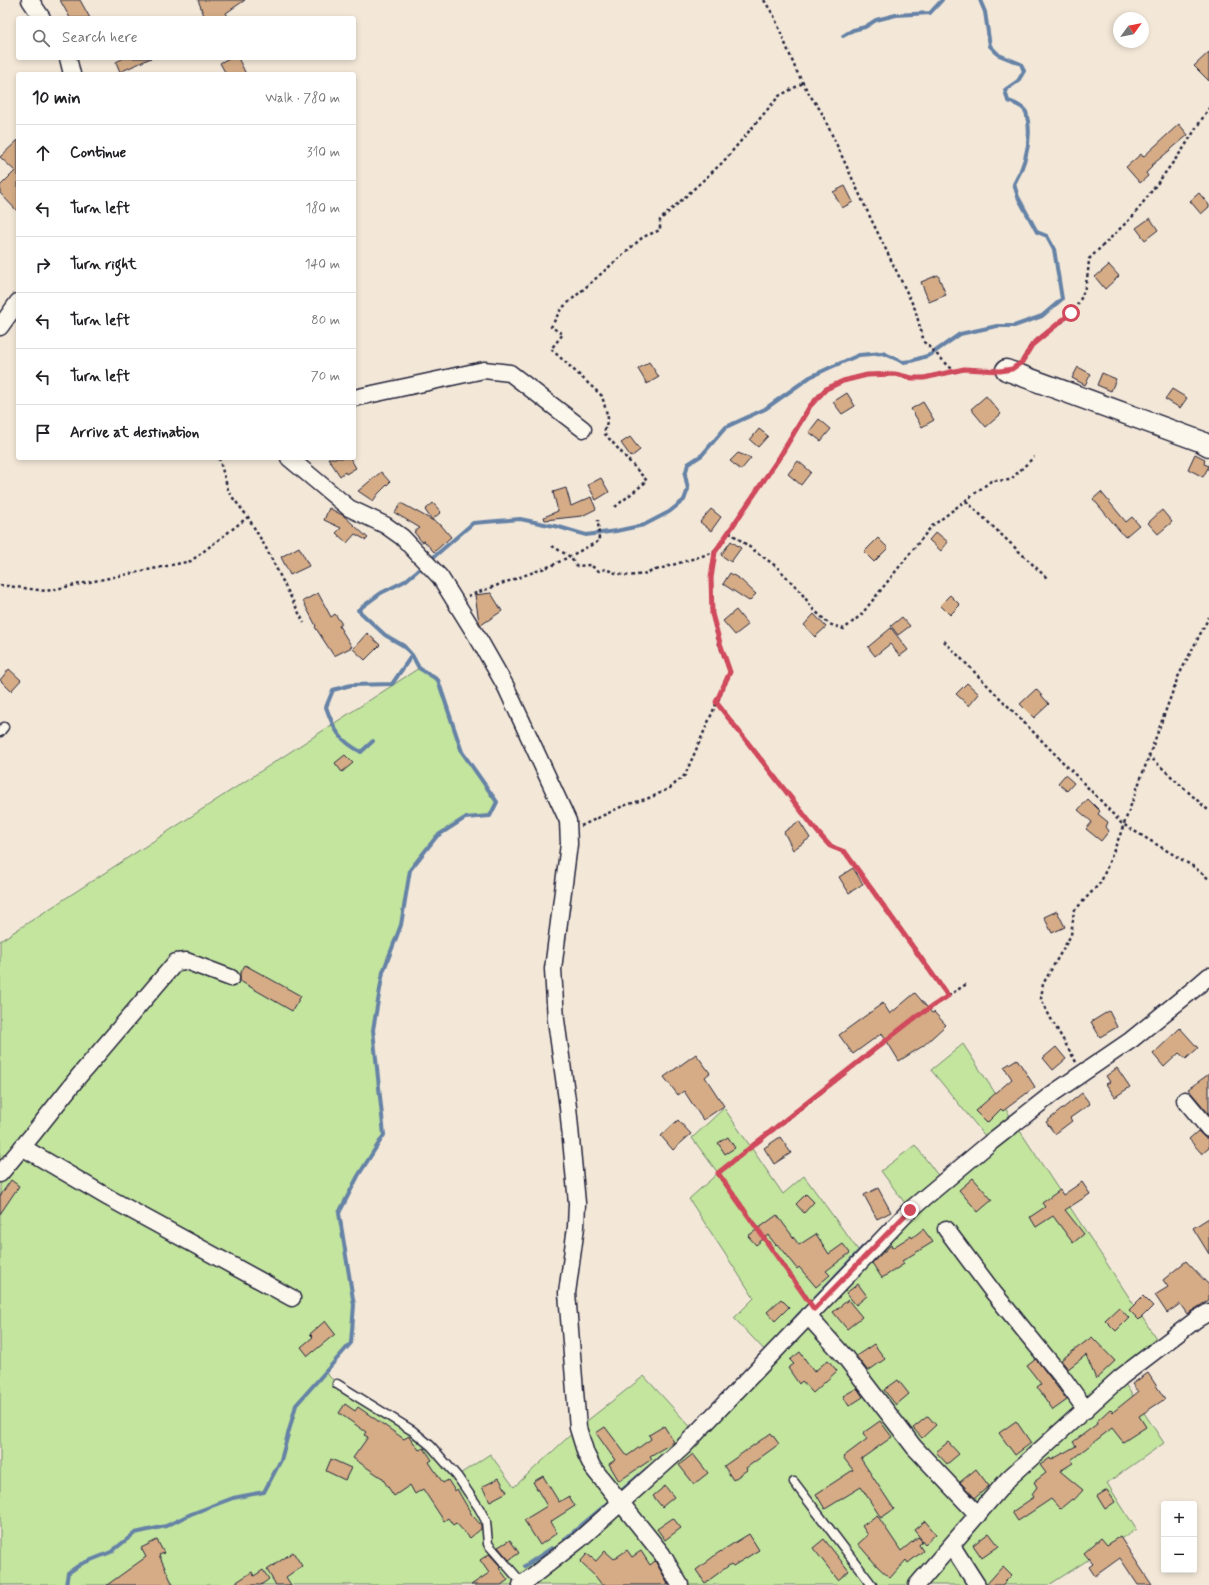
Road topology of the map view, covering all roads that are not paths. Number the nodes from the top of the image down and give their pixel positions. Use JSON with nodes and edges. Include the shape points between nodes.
{"nodes":[{"id":1,"x":30,"y":0,"type":"edge"},
{"id":2,"x":41,"y":16,"type":"edge"},
{"id":3,"x":68,"y":60,"type":"edge"},
{"id":4,"x":72,"y":72,"type":"edge"},
{"id":5,"x":16,"y":305,"type":"edge"},
{"id":6,"x":0,"y":327,"type":"edge"},
{"id":7,"x":1006,"y":370,"type":"road end"},
{"id":8,"x":356,"y":398,"type":"edge"},
{"id":9,"x":583,"y":429,"type":"dead end"},
{"id":10,"x":1209,"y":446,"type":"edge"},
{"id":11,"x":292,"y":460,"type":"edge"},
{"id":12,"x":1209,"y":976,"type":"edge"},
{"id":13,"x":231,"y":978,"type":"dead end"},
{"id":14,"x":1185,"y":1100,"type":"dead end"},
{"id":15,"x":1209,"y":1129,"type":"edge"},
{"id":16,"x":22,"y":1148,"type":"junction"},
{"id":17,"x":0,"y":1174,"type":"edge"},
{"id":18,"x":946,"y":1229,"type":"dead end"},
{"id":19,"x":292,"y":1298,"type":"dead end"},
{"id":20,"x":811,"y":1312,"type":"junction"},
{"id":21,"x":1209,"y":1312,"type":"edge"},
{"id":22,"x":337,"y":1384,"type":"dead end"},
{"id":23,"x":1086,"y":1410,"type":"junction"},
{"id":24,"x":794,"y":1482,"type":"dead end"},
{"id":25,"x":621,"y":1503,"type":"junction"},
{"id":26,"x":978,"y":1515,"type":"junction"},
{"id":27,"x":952,"y":1546,"type":"junction"},
{"id":28,"x":522,"y":1584,"type":"edge"},
{"id":29,"x":680,"y":1585,"type":"edge"},
{"id":30,"x":872,"y":1585,"type":"edge"},
{"id":31,"x":917,"y":1585,"type":"edge"},
{"id":32,"x":977,"y":1585,"type":"edge"}],
"edges":[{"from":1,"to":2,"type":"street"},
{"from":3,"to":4,"type":"street"},
{"from":5,"to":6,"type":"street"},
{"from":7,"to":10,"type":"street"},
{"from":8,"to":9,"type":"street","via":[[484,370],[510,373]]},
{"from":11,"to":25,"type":"street","via":[[345,504],[402,537],[440,577],[506,687],[564,810],[570,832],[553,969],[556,1020],[568,1107],[577,1203],[567,1293],[578,1428],[593,1468]]},
{"from":12,"to":20,"type":"street","via":[[1131,1040],[1052,1094],[910,1210]]},
{"from":13,"to":16,"type":"street","via":[[186,960],[176,962],[78,1076]]},
{"from":14,"to":15,"type":"street"},
{"from":16,"to":17,"type":"street"},
{"from":16,"to":19,"type":"street"},
{"from":18,"to":23,"type":"street"},
{"from":20,"to":25,"type":"street","via":[[683,1447]]},
{"from":20,"to":26,"type":"street","via":[[914,1447]]},
{"from":21,"to":23,"type":"street","via":[[1132,1368]]},
{"from":22,"to":28,"type":"lane","via":[[413,1431],[431,1446],[457,1476],[479,1508],[486,1521],[488,1544]]},
{"from":23,"to":26,"type":"street","via":[[1009,1478]]},
{"from":24,"to":30,"type":"lane"},
{"from":25,"to":28,"type":"street","via":[[579,1540]]},
{"from":25,"to":29,"type":"street","via":[[662,1554]]},
{"from":26,"to":27,"type":"street"},
{"from":27,"to":31,"type":"street"},
{"from":27,"to":32,"type":"street"}]}
